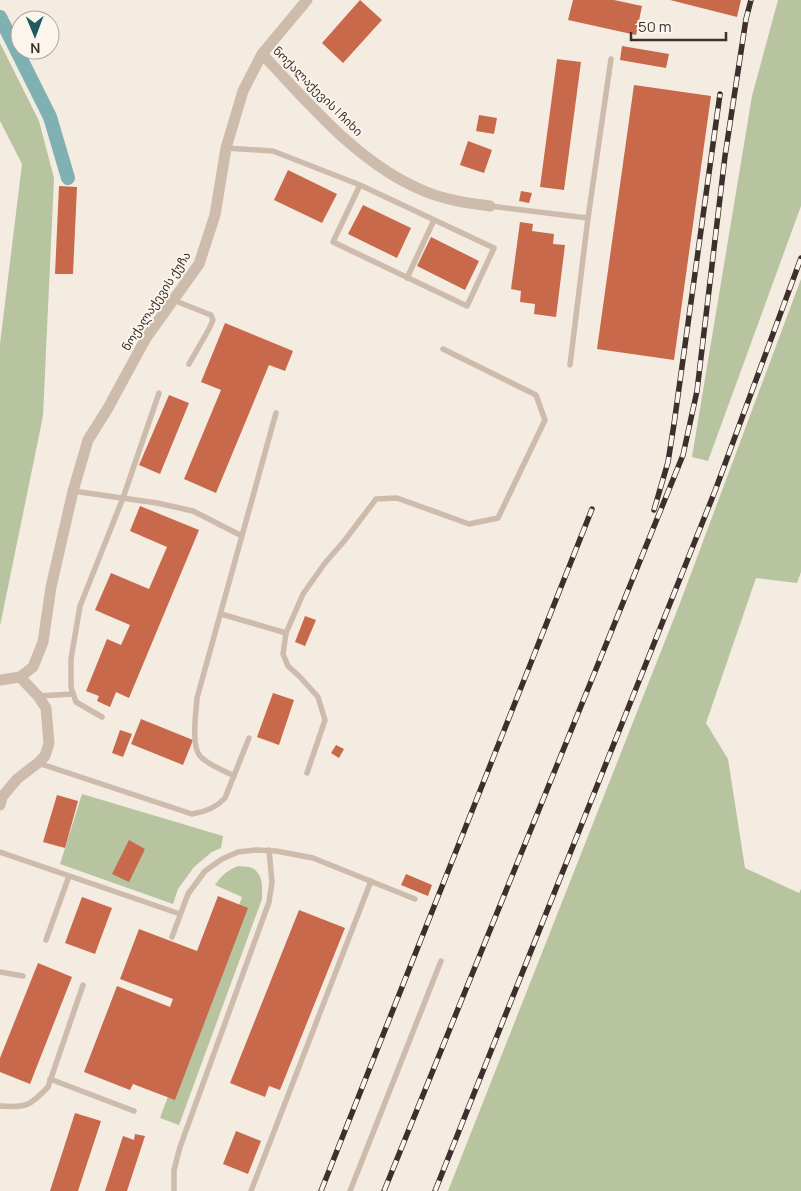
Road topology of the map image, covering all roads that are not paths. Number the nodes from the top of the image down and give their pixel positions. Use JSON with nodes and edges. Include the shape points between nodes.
{"nodes":[{"id":1,"x":307,"y":0,"type":"edge"},
{"id":2,"x":262,"y":54,"type":"junction"},
{"id":3,"x":612,"y":59,"type":"dead end"},
{"id":4,"x":226,"y":148,"type":"junction"},
{"id":5,"x":360,"y":185,"type":"junction"},
{"id":6,"x":490,"y":206,"type":"joint"},
{"id":7,"x":588,"y":218,"type":"junction"},
{"id":8,"x":434,"y":220,"type":"junction"},
{"id":9,"x":407,"y":278,"type":"junction"},
{"id":10,"x":173,"y":300,"type":"junction"},
{"id":11,"x":442,"y":349,"type":"dead end"},
{"id":12,"x":189,"y":364,"type":"dead end"},
{"id":13,"x":570,"y":365,"type":"dead end"},
{"id":14,"x":159,"y":393,"type":"dead end"},
{"id":15,"x":276,"y":413,"type":"dead end"},
{"id":16,"x":72,"y":491,"type":"junction"},
{"id":17,"x":123,"y":498,"type":"junction"},
{"id":18,"x":242,"y":536,"type":"junction"},
{"id":19,"x":220,"y":614,"type":"junction"},
{"id":20,"x":286,"y":633,"type":"junction"},
{"id":21,"x":20,"y":678,"type":"junction"},
{"id":22,"x":0,"y":680,"type":"edge"},
{"id":23,"x":73,"y":694,"type":"junction"},
{"id":24,"x":38,"y":696,"type":"junction"},
{"id":25,"x":102,"y":717,"type":"dead end"},
{"id":26,"x":249,"y":738,"type":"dead end"},
{"id":27,"x":38,"y":764,"type":"junction"},
{"id":28,"x":307,"y":773,"type":"dead end"},
{"id":29,"x":234,"y":776,"type":"junction"},
{"id":30,"x":0,"y":805,"type":"edge"},
{"id":31,"x":269,"y":850,"type":"junction"},
{"id":32,"x":0,"y":852,"type":"edge"},
{"id":33,"x":69,"y":876,"type":"junction"},
{"id":34,"x":371,"y":881,"type":"junction"},
{"id":35,"x":415,"y":899,"type":"dead end"},
{"id":36,"x":180,"y":914,"type":"junction"},
{"id":37,"x":172,"y":937,"type":"dead end"},
{"id":38,"x":46,"y":940,"type":"dead end"},
{"id":39,"x":441,"y":961,"type":"dead end"},
{"id":40,"x":0,"y":972,"type":"edge"},
{"id":41,"x":23,"y":976,"type":"dead end"},
{"id":42,"x":83,"y":985,"type":"dead end"},
{"id":43,"x":50,"y":1079,"type":"junction"},
{"id":44,"x":0,"y":1106,"type":"edge"},
{"id":45,"x":134,"y":1111,"type":"dead end"},
{"id":46,"x":174,"y":1191,"type":"edge"},
{"id":47,"x":252,"y":1191,"type":"edge"},
{"id":48,"x":350,"y":1191,"type":"edge"}],
"edges":[{"from":1,"to":2,"type":"street","name":"ნოქალაქევის ქუჩა"},
{"from":2,"to":4,"type":"street","name":"ნოქალაქევის ქუჩა","via":[[243,90]]},
{"from":2,"to":6,"type":"street","name":"ნოქალაქევის I ჩიხი","via":[[341,136],[390,174],[454,201]]},
{"from":3,"to":7,"type":"lane"},
{"from":4,"to":5,"type":"lane","via":[[273,151]]},
{"from":4,"to":10,"type":"street","name":"ნოქალაქევის ქუჩა","via":[[215,215],[199,264]]},
{"from":5,"to":8,"type":"lane"},
{"from":5,"to":9,"type":"lane","via":[[333,242]]},
{"from":6,"to":7,"type":"lane"},
{"from":7,"to":13,"type":"lane"},
{"from":8,"to":9,"type":"lane"},
{"from":8,"to":9,"type":"lane","via":[[494,248],[467,306]]},
{"from":10,"to":12,"type":"lane","via":[[211,315],[209,329]]},
{"from":10,"to":16,"type":"street","name":"ნოქალაქევის ქუჩა","via":[[146,338],[88,440]]},
{"from":11,"to":20,"type":"lane","via":[[536,395],[546,420],[498,518],[469,524],[397,498],[376,499],[303,594]]},
{"from":14,"to":17,"type":"lane"},
{"from":15,"to":18,"type":"lane"},
{"from":16,"to":17,"type":"lane"},
{"from":16,"to":21,"type":"street","name":"ნოქალაქევის ქუჩა","via":[[51,587],[43,642],[33,667]]},
{"from":17,"to":18,"type":"lane","via":[[193,511]]},
{"from":17,"to":23,"type":"lane","via":[[80,606],[71,659]]},
{"from":18,"to":19,"type":"lane"},
{"from":19,"to":20,"type":"lane"},
{"from":19,"to":29,"type":"lane","via":[[197,698],[195,733],[199,755]]},
{"from":20,"to":28,"type":"lane","via":[[283,654],[288,666],[318,697],[325,720]]},
{"from":21,"to":22,"type":"street"},
{"from":21,"to":24,"type":"street"},
{"from":23,"to":24,"type":"lane"},
{"from":23,"to":25,"type":"lane","via":[[76,702]]},
{"from":24,"to":27,"type":"street","via":[[46,708],[49,743]]},
{"from":26,"to":29,"type":"lane"},
{"from":27,"to":29,"type":"lane","via":[[192,814],[219,804]]},
{"from":27,"to":30,"type":"street","via":[[17,779],[2,797]]},
{"from":31,"to":34,"type":"lane","via":[[313,858]]},
{"from":31,"to":36,"type":"lane","via":[[238,852],[205,871],[188,894]]},
{"from":31,"to":46,"type":"lane","via":[[272,882],[269,902],[180,1147],[174,1170]]},
{"from":32,"to":33,"type":"lane"},
{"from":33,"to":36,"type":"lane"},
{"from":33,"to":38,"type":"lane"},
{"from":34,"to":35,"type":"lane"},
{"from":34,"to":47,"type":"lane"},
{"from":36,"to":37,"type":"lane"},
{"from":39,"to":48,"type":"lane"},
{"from":40,"to":41,"type":"lane"},
{"from":42,"to":43,"type":"lane"},
{"from":43,"to":44,"type":"lane","via":[[48,1087],[29,1104]]},
{"from":43,"to":45,"type":"lane"}]}
